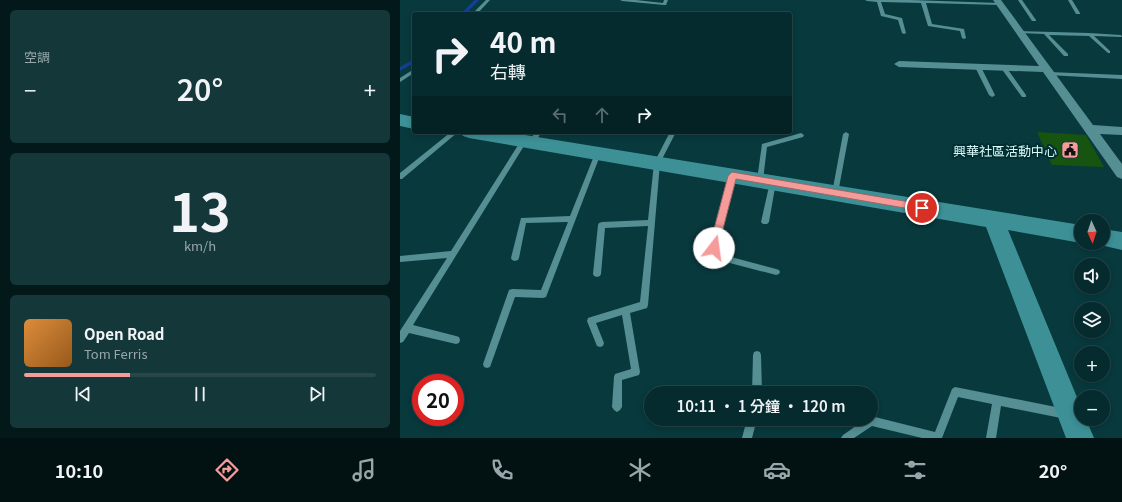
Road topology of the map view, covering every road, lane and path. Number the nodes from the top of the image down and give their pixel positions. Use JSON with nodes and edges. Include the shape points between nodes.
{"nodes":[{"id":1,"x":488,"y":0,"type":"edge"},
{"id":2,"x":622,"y":0,"type":"edge"},
{"id":3,"x":666,"y":0,"type":"edge"},
{"id":4,"x":867,"y":0,"type":"edge"},
{"id":5,"x":1020,"y":0,"type":"edge"},
{"id":6,"x":1070,"y":0,"type":"edge"},
{"id":7,"x":879,"y":1,"type":"edge"},
{"id":8,"x":923,"y":2,"type":"junction"},
{"id":9,"x":998,"y":2,"type":"edge"},
{"id":10,"x":476,"y":12,"type":"edge"},
{"id":11,"x":1078,"y":13,"type":"dead end"},
{"id":12,"x":1034,"y":20,"type":"dead end"},
{"id":13,"x":904,"y":32,"type":"dead end"},
{"id":14,"x":1019,"y":32,"type":"junction"},
{"id":15,"x":1046,"y":33,"type":"junction"},
{"id":16,"x":1089,"y":34,"type":"junction"},
{"id":17,"x":1121,"y":36,"type":"dead end"},
{"id":18,"x":964,"y":38,"type":"dead end"},
{"id":19,"x":1108,"y":52,"type":"dead end"},
{"id":20,"x":1066,"y":56,"type":"dead end"},
{"id":21,"x":899,"y":64,"type":"dead end"},
{"id":22,"x":978,"y":67,"type":"junction"},
{"id":23,"x":1004,"y":68,"type":"junction"},
{"id":24,"x":412,"y":72,"type":"edge"},
{"id":25,"x":1048,"y":72,"type":"junction"},
{"id":26,"x":1122,"y":77,"type":"edge"},
{"id":27,"x":400,"y":80,"type":"edge"},
{"id":28,"x":992,"y":95,"type":"dead end"},
{"id":29,"x":1024,"y":96,"type":"dead end"},
{"id":30,"x":400,"y":120,"type":"edge"},
{"id":31,"x":412,"y":123,"type":"edge"},
{"id":32,"x":1089,"y":129,"type":"junction"},
{"id":33,"x":1122,"y":130,"type":"edge"},
{"id":34,"x":453,"y":134,"type":"edge"},
{"id":35,"x":490,"y":134,"type":"edge"},
{"id":36,"x":672,"y":134,"type":"edge"},
{"id":37,"x":846,"y":134,"type":"dead end"},
{"id":38,"x":801,"y":135,"type":"dead end"},
{"id":39,"x":531,"y":138,"type":"edge"},
{"id":40,"x":598,"y":153,"type":"junction"},
{"id":41,"x":657,"y":163,"type":"junction"},
{"id":42,"x":1122,"y":174,"type":"edge"},
{"id":43,"x":732,"y":176,"type":"junction"},
{"id":44,"x":400,"y":178,"type":"edge"},
{"id":45,"x":766,"y":181,"type":"junction"},
{"id":46,"x":835,"y":193,"type":"junction"},
{"id":47,"x":572,"y":219,"type":"junction"},
{"id":48,"x":994,"y":220,"type":"junction"},
{"id":49,"x":765,"y":222,"type":"dead end"},
{"id":50,"x":652,"y":223,"type":"junction"},
{"id":51,"x":1074,"y":233,"type":"edge"},
{"id":52,"x":1110,"y":239,"type":"edge"},
{"id":53,"x":1122,"y":241,"type":"edge"},
{"id":54,"x":453,"y":254,"type":"junction"},
{"id":55,"x":515,"y":258,"type":"dead end"},
{"id":56,"x":400,"y":259,"type":"edge"},
{"id":57,"x":776,"y":272,"type":"dead end"},
{"id":58,"x":597,"y":274,"type":"dead end"},
{"id":59,"x":625,"y":310,"type":"junction"},
{"id":60,"x":407,"y":328,"type":"junction"},
{"id":61,"x":400,"y":339,"type":"edge"},
{"id":62,"x":456,"y":340,"type":"dead end"},
{"id":63,"x":600,"y":343,"type":"dead end"},
{"id":64,"x":757,"y":355,"type":"dead end"},
{"id":65,"x":487,"y":364,"type":"dead end"},
{"id":66,"x":756,"y":386,"type":"edge"},
{"id":67,"x":997,"y":400,"type":"junction"},
{"id":68,"x":617,"y":407,"type":"dead end"},
{"id":69,"x":1072,"y":415,"type":"junction"},
{"id":70,"x":750,"y":426,"type":"edge"},
{"id":71,"x":938,"y":437,"type":"edge"},
{"id":72,"x":747,"y":438,"type":"edge"},
{"id":73,"x":846,"y":438,"type":"edge"},
{"id":74,"x":991,"y":438,"type":"edge"},
{"id":75,"x":1080,"y":438,"type":"edge"}],
"edges":[{"from":1,"to":10,"type":"lane"},
{"from":2,"to":3,"type":"lane","via":[[664,4]]},
{"from":4,"to":7,"type":"lane"},
{"from":5,"to":12,"type":"lane"},
{"from":6,"to":11,"type":"lane"},
{"from":7,"to":8,"type":"lane"},
{"from":7,"to":13,"type":"lane","via":[[883,15],[900,19]]},
{"from":8,"to":9,"type":"lane"},
{"from":8,"to":18,"type":"lane","via":[[930,25],[962,30]]},
{"from":9,"to":14,"type":"street"},
{"from":14,"to":15,"type":"lane"},
{"from":14,"to":25,"type":"street"},
{"from":15,"to":16,"type":"lane"},
{"from":15,"to":20,"type":"lane"},
{"from":16,"to":17,"type":"lane"},
{"from":16,"to":19,"type":"lane"},
{"from":21,"to":22,"type":"street"},
{"from":22,"to":23,"type":"street"},
{"from":22,"to":28,"type":"lane"},
{"from":23,"to":25,"type":"street"},
{"from":23,"to":29,"type":"lane"},
{"from":24,"to":27,"type":"lane"},
{"from":25,"to":26,"type":"lane"},
{"from":25,"to":32,"type":"street"},
{"from":30,"to":31,"type":"street"},
{"from":32,"to":33,"type":"street"},
{"from":32,"to":42,"type":"street"},
{"from":34,"to":44,"type":"lane"},
{"from":35,"to":39,"type":"street"},
{"from":36,"to":41,"type":"lane"},
{"from":37,"to":46,"type":"lane"},
{"from":38,"to":45,"type":"lane","via":[[764,146]]},
{"from":39,"to":40,"type":"street"},
{"from":39,"to":54,"type":"lane"},
{"from":40,"to":41,"type":"street"},
{"from":40,"to":47,"type":"lane"},
{"from":41,"to":43,"type":"street"},
{"from":41,"to":50,"type":"lane"},
{"from":43,"to":45,"type":"street"},
{"from":43,"to":57,"type":"lane","via":[[714,248],[729,260]]},
{"from":45,"to":46,"type":"street"},
{"from":45,"to":49,"type":"lane"},
{"from":46,"to":48,"type":"street"},
{"from":47,"to":55,"type":"lane","via":[[523,220]]},
{"from":47,"to":65,"type":"lane","via":[[543,294],[512,293]]},
{"from":48,"to":51,"type":"street"},
{"from":48,"to":69,"type":"street"},
{"from":50,"to":58,"type":"lane","via":[[602,225]]},
{"from":50,"to":59,"type":"lane","via":[[644,305]]},
{"from":52,"to":53,"type":"street"},
{"from":54,"to":56,"type":"lane"},
{"from":54,"to":60,"type":"lane"},
{"from":59,"to":63,"type":"lane","via":[[591,321]]},
{"from":59,"to":68,"type":"lane","via":[[636,372],[618,376]]},
{"from":60,"to":61,"type":"lane"},
{"from":60,"to":62,"type":"lane"},
{"from":64,"to":66,"type":"lane"},
{"from":67,"to":69,"type":"lane"},
{"from":67,"to":71,"type":"lane","via":[[955,392]]},
{"from":67,"to":74,"type":"lane"},
{"from":69,"to":75,"type":"street"},
{"from":70,"to":72,"type":"lane"},
{"from":71,"to":73,"type":"lane","via":[[871,421]]}]}
